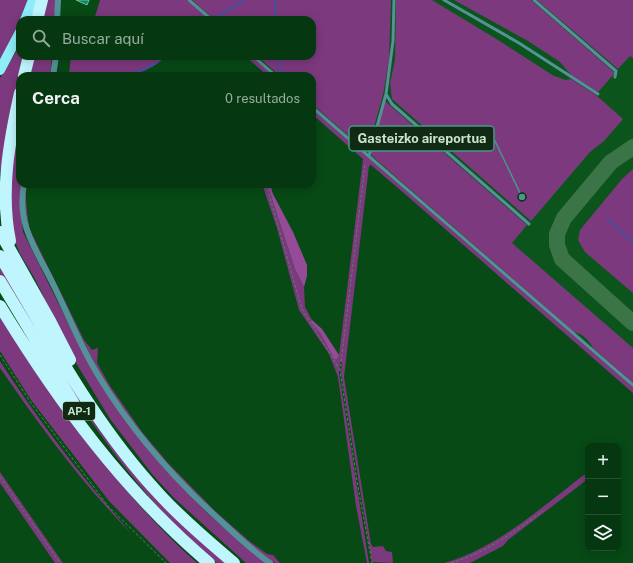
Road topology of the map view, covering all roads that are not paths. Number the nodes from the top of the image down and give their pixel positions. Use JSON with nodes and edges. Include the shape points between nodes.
{"nodes":[{"id":1,"x":33,"y":0,"type":"edge"},
{"id":2,"x":42,"y":0,"type":"edge"},
{"id":3,"x":58,"y":0,"type":"edge"},
{"id":4,"x":189,"y":0,"type":"edge"},
{"id":5,"x":394,"y":0,"type":"edge"},
{"id":6,"x":444,"y":0,"type":"edge"},
{"id":7,"x":534,"y":0,"type":"edge"},
{"id":8,"x":27,"y":16,"type":"edge"},
{"id":9,"x":38,"y":16,"type":"edge"},
{"id":10,"x":57,"y":16,"type":"edge"},
{"id":11,"x":207,"y":16,"type":"edge"},
{"id":12,"x":16,"y":40,"type":"edge"},
{"id":13,"x":28,"y":60,"type":"edge"},
{"id":14,"x":55,"y":60,"type":"edge"},
{"id":15,"x":258,"y":60,"type":"edge"},
{"id":16,"x":0,"y":70,"type":"edge"},
{"id":17,"x":25,"y":72,"type":"edge"},
{"id":18,"x":54,"y":72,"type":"edge"},
{"id":19,"x":271,"y":72,"type":"edge"},
{"id":20,"x":615,"y":77,"type":"dead end"},
{"id":21,"x":386,"y":94,"type":"junction"},
{"id":22,"x":598,"y":94,"type":"dead end"},
{"id":23,"x":316,"y":110,"type":"edge"},
{"id":24,"x":16,"y":111,"type":"edge"},
{"id":25,"x":369,"y":156,"type":"junction"},
{"id":26,"x":23,"y":188,"type":"edge"},
{"id":27,"x":529,"y":224,"type":"dead end"},
{"id":28,"x":0,"y":232,"type":"edge"},
{"id":29,"x":0,"y":256,"type":"edge"},
{"id":30,"x":19,"y":264,"type":"junction"},
{"id":31,"x":0,"y":281,"type":"edge"},
{"id":32,"x":0,"y":306,"type":"edge"},
{"id":33,"x":633,"y":385,"type":"edge"},
{"id":34,"x":96,"y":413,"type":"junction"},
{"id":35,"x":173,"y":530,"type":"junction"},
{"id":36,"x":208,"y":563,"type":"edge"},
{"id":37,"x":234,"y":563,"type":"edge"},
{"id":38,"x":270,"y":563,"type":"edge"}],
"edges":[{"from":1,"to":8,"type":"highway"},
{"from":2,"to":9,"type":"highway"},
{"from":3,"to":10,"type":"street"},
{"from":4,"to":11,"type":"lane"},
{"from":5,"to":21,"type":"lane","via":[[393,41]]},
{"from":6,"to":22,"type":"lane","via":[[519,43]]},
{"from":7,"to":20,"type":"lane","via":[[616,71]]},
{"from":12,"to":16,"type":"highway"},
{"from":13,"to":17,"type":"highway"},
{"from":14,"to":18,"type":"street"},
{"from":15,"to":19,"type":"lane"},
{"from":21,"to":25,"type":"lane"},
{"from":21,"to":27,"type":"lane","via":[[392,104]]},
{"from":23,"to":25,"type":"lane"},
{"from":24,"to":30,"type":"highway","via":[[2,173],[1,198],[4,222]]},
{"from":25,"to":33,"type":"lane"},
{"from":26,"to":38,"type":"street","via":[[22,214],[28,234],[80,342],[122,413],[177,479],[233,533]]},
{"from":28,"to":30,"type":"highway"},
{"from":29,"to":34,"type":"highway","number":"AP-1","via":[[60,358]]},
{"from":30,"to":34,"type":"highway"},
{"from":31,"to":35,"type":"highway","number":"AP-1","via":[[105,452]]},
{"from":32,"to":35,"type":"highway","via":[[39,367],[98,450],[140,499]]},
{"from":34,"to":37,"type":"highway","number":"AP-1","via":[[160,496]]},
{"from":35,"to":36,"type":"highway","number":"AP-1"}]}
